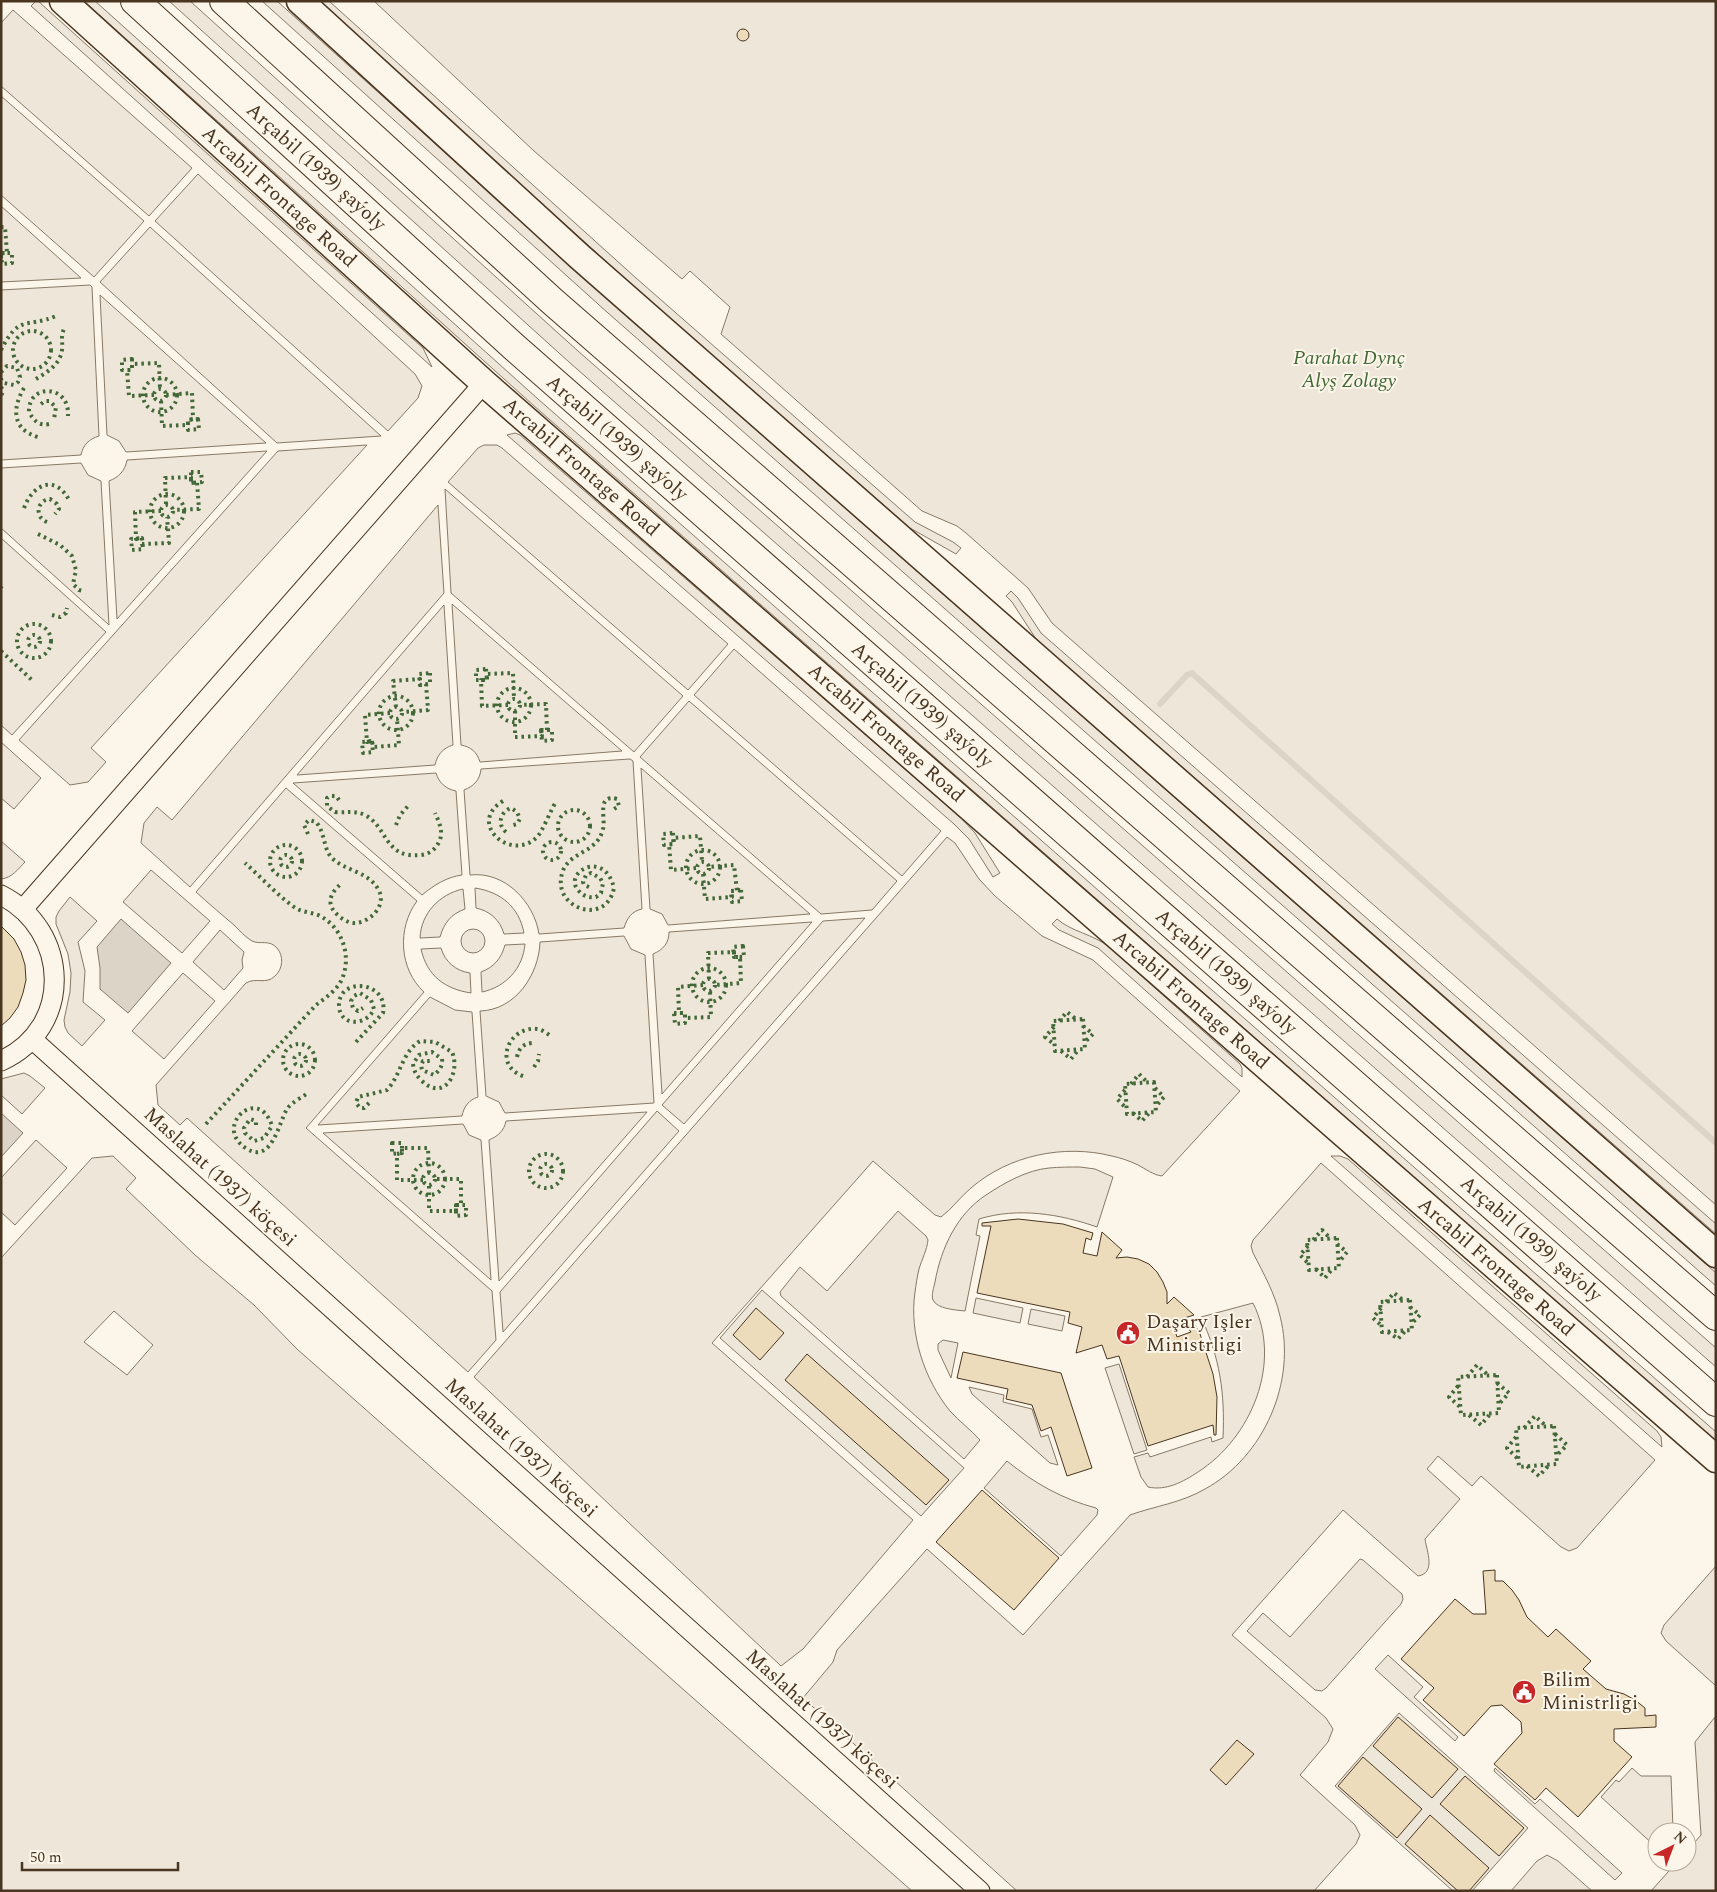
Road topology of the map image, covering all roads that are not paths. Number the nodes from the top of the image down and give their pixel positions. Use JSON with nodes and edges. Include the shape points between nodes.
{"nodes":[{"id":1,"x":63,"y":1,"type":"edge"},
{"id":2,"x":135,"y":1,"type":"edge"},
{"id":3,"x":224,"y":1,"type":"edge"},
{"id":4,"x":300,"y":1,"type":"edge"},
{"id":5,"x":484,"y":383,"type":"junction"},
{"id":6,"x":1,"y":895,"type":"edge"},
{"id":7,"x":23,"y":909,"type":"junction"},
{"id":8,"x":32,"y":1038,"type":"junction"},
{"id":9,"x":1,"y":1061,"type":"edge"},
{"id":10,"x":1716,"y":1254,"type":"edge"},
{"id":11,"x":1716,"y":1316,"type":"edge"},
{"id":12,"x":1716,"y":1402,"type":"edge"},
{"id":13,"x":1716,"y":1459,"type":"edge"},
{"id":14,"x":980,"y":1891,"type":"edge"}],
"edges":[{"from":1,"to":5,"type":"street","name":"Arcabil Frontage Road"},
{"from":2,"to":12,"type":"main road","name":"Arçabil (1939) şaýoly","via":[[513,346]]},
{"from":3,"to":11,"type":"main road","via":[[552,301]]},
{"from":4,"to":10,"type":"street","via":[[580,257]]},
{"from":5,"to":7,"type":"street"},
{"from":5,"to":13,"type":"street","name":"Arcabil Frontage Road"},
{"from":6,"to":7,"type":"street"},
{"from":7,"to":8,"type":"street","via":[[43,934],[54,964],[55,980],[49,1011]]},
{"from":8,"to":9,"type":"street","via":[[21,1050]]},
{"from":8,"to":14,"type":"street","name":"Maslahat (1937) köçesi"}]}
